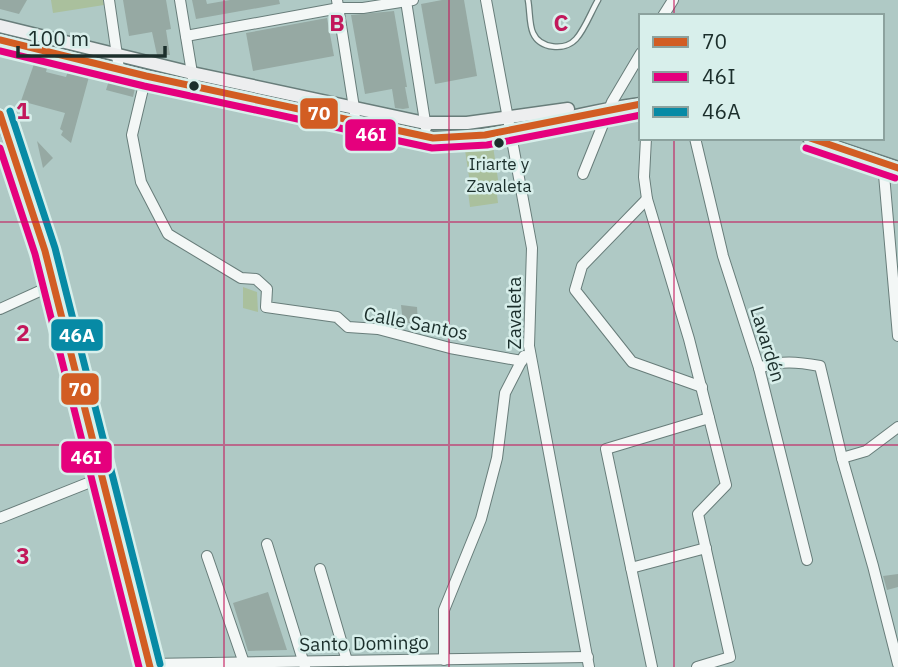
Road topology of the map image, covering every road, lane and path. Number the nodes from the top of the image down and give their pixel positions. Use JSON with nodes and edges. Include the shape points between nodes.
{"nodes":[{"id":1,"x":109,"y":0,"type":"edge"},
{"id":2,"x":180,"y":0,"type":"edge"},
{"id":3,"x":486,"y":0,"type":"edge"},
{"id":4,"x":528,"y":0,"type":"edge"},
{"id":5,"x":409,"y":1,"type":"edge"},
{"id":6,"x":595,"y":1,"type":"edge"},
{"id":7,"x":338,"y":4,"type":"edge"},
{"id":8,"x":0,"y":26,"type":"edge"},
{"id":9,"x":186,"y":36,"type":"junction"},
{"id":10,"x":0,"y":40,"type":"edge"},
{"id":11,"x":117,"y":55,"type":"junction"},
{"id":12,"x":639,"y":56,"type":"edge"},
{"id":13,"x":119,"y":69,"type":"junction"},
{"id":14,"x":146,"y":76,"type":"junction"},
{"id":15,"x":193,"y":80,"type":"junction"},
{"id":16,"x":639,"y":98,"type":"edge"},
{"id":17,"x":639,"y":104,"type":"edge"},
{"id":18,"x":611,"y":105,"type":"junction"},
{"id":19,"x":0,"y":114,"type":"edge"},
{"id":20,"x":355,"y":115,"type":"junction"},
{"id":21,"x":510,"y":124,"type":"junction"},
{"id":22,"x":426,"y":130,"type":"junction"},
{"id":23,"x":646,"y":140,"type":"edge"},
{"id":24,"x":695,"y":140,"type":"edge"},
{"id":25,"x":815,"y":140,"type":"edge"},
{"id":26,"x":883,"y":163,"type":"junction"},
{"id":27,"x":898,"y":168,"type":"edge"},
{"id":28,"x":583,"y":174,"type":"dead end"},
{"id":29,"x":647,"y":199,"type":"junction"},
{"id":30,"x":53,"y":285,"type":"junction"},
{"id":31,"x":0,"y":309,"type":"edge"},
{"id":32,"x":898,"y":336,"type":"edge"},
{"id":33,"x":530,"y":346,"type":"junction"},
{"id":34,"x":522,"y":361,"type":"junction"},
{"id":35,"x":759,"y":368,"type":"junction"},
{"id":36,"x":702,"y":387,"type":"junction"},
{"id":37,"x":709,"y":418,"type":"junction"},
{"id":38,"x":898,"y":427,"type":"edge"},
{"id":39,"x":842,"y":458,"type":"junction"},
{"id":40,"x":103,"y":477,"type":"junction"},
{"id":41,"x":0,"y":518,"type":"edge"},
{"id":42,"x":267,"y":544,"type":"dead end"},
{"id":43,"x":706,"y":548,"type":"junction"},
{"id":44,"x":207,"y":556,"type":"dead end"},
{"id":45,"x":807,"y":560,"type":"dead end"},
{"id":46,"x":631,"y":568,"type":"junction"},
{"id":47,"x":320,"y":569,"type":"dead end"},
{"id":48,"x":444,"y":660,"type":"junction"},
{"id":49,"x":347,"y":661,"type":"junction"},
{"id":50,"x":589,"y":662,"type":"edge"},
{"id":51,"x":251,"y":664,"type":"edge"},
{"id":52,"x":304,"y":664,"type":"edge"},
{"id":53,"x":372,"y":664,"type":"edge"},
{"id":54,"x":898,"y":664,"type":"edge"},
{"id":55,"x":207,"y":665,"type":"edge"},
{"id":56,"x":147,"y":666,"type":"edge"},
{"id":57,"x":652,"y":667,"type":"edge"},
{"id":58,"x":697,"y":667,"type":"edge"}],
"edges":[{"from":1,"to":11,"type":"street"},
{"from":2,"to":9,"type":"street"},
{"from":3,"to":21,"type":"street","name":"Zavaleta"},
{"from":4,"to":6,"type":"lane","via":[[533,35],[553,47],[564,47],[576,39]]},
{"from":5,"to":7,"type":"street","via":[[363,8]]},
{"from":5,"to":22,"type":"street"},
{"from":7,"to":9,"type":"street"},
{"from":7,"to":20,"type":"street"},
{"from":8,"to":11,"type":"main road"},
{"from":9,"to":15,"type":"street"},
{"from":10,"to":13,"type":"main road"},
{"from":11,"to":13,"type":"street"},
{"from":11,"to":15,"type":"main road"},
{"from":12,"to":18,"type":"street"},
{"from":13,"to":14,"type":"main road"},
{"from":14,"to":15,"type":"main road"},
{"from":14,"to":34,"type":"street","name":"Calle Santos","via":[[132,135],[141,182],[168,234],[241,278],[256,279],[267,289],[266,307],[337,317],[348,327],[379,328],[450,348]]},
{"from":15,"to":20,"type":"main road"},
{"from":16,"to":18,"type":"main road"},
{"from":17,"to":18,"type":"main road"},
{"from":18,"to":21,"type":"main road"},
{"from":18,"to":28,"type":"street"},
{"from":19,"to":30,"type":"street"},
{"from":20,"to":22,"type":"main road"},
{"from":21,"to":22,"type":"main road","via":[[466,136]]},
{"from":21,"to":33,"type":"street","name":"Zavaleta","via":[[532,248]]},
{"from":23,"to":29,"type":"street"},
{"from":24,"to":35,"type":"street","name":"Lavardén","via":[[723,256]]},
{"from":25,"to":26,"type":"main road"},
{"from":26,"to":27,"type":"main road"},
{"from":26,"to":32,"type":"street"},
{"from":29,"to":36,"type":"street"},
{"from":29,"to":36,"type":"street","via":[[582,266],[575,290],[632,362]]},
{"from":30,"to":31,"type":"street"},
{"from":30,"to":40,"type":"street"},
{"from":33,"to":34,"type":"street"},
{"from":33,"to":50,"type":"street","name":"Zavaleta"},
{"from":34,"to":48,"type":"street","via":[[505,393],[497,458],[481,519],[444,610]]},
{"from":35,"to":39,"type":"street","via":[[774,362],[820,366]]},
{"from":35,"to":45,"type":"street","name":"Lavardén"},
{"from":36,"to":37,"type":"street"},
{"from":37,"to":43,"type":"street","via":[[726,485],[698,514]]},
{"from":37,"to":46,"type":"street","via":[[606,449]]},
{"from":38,"to":39,"type":"street","via":[[866,451]]},
{"from":39,"to":54,"type":"street"},
{"from":40,"to":41,"type":"street"},
{"from":40,"to":56,"type":"street"},
{"from":42,"to":52,"type":"street"},
{"from":43,"to":46,"type":"street"},
{"from":43,"to":58,"type":"street","via":[[730,657]]},
{"from":44,"to":51,"type":"street"},
{"from":46,"to":57,"type":"street"},
{"from":47,"to":49,"type":"street"},
{"from":48,"to":50,"type":"street","name":"Santo Domingo"},
{"from":48,"to":53,"type":"street","name":"Santo Domingo"},
{"from":49,"to":52,"type":"street","name":"Santo Domingo"},
{"from":49,"to":53,"type":"street","name":"Santo Domingo"},
{"from":51,"to":52,"type":"street","name":"Santo Domingo"},
{"from":51,"to":55,"type":"street","name":"Santo Domingo"},
{"from":55,"to":56,"type":"street","name":"Santo Domingo"}]}
